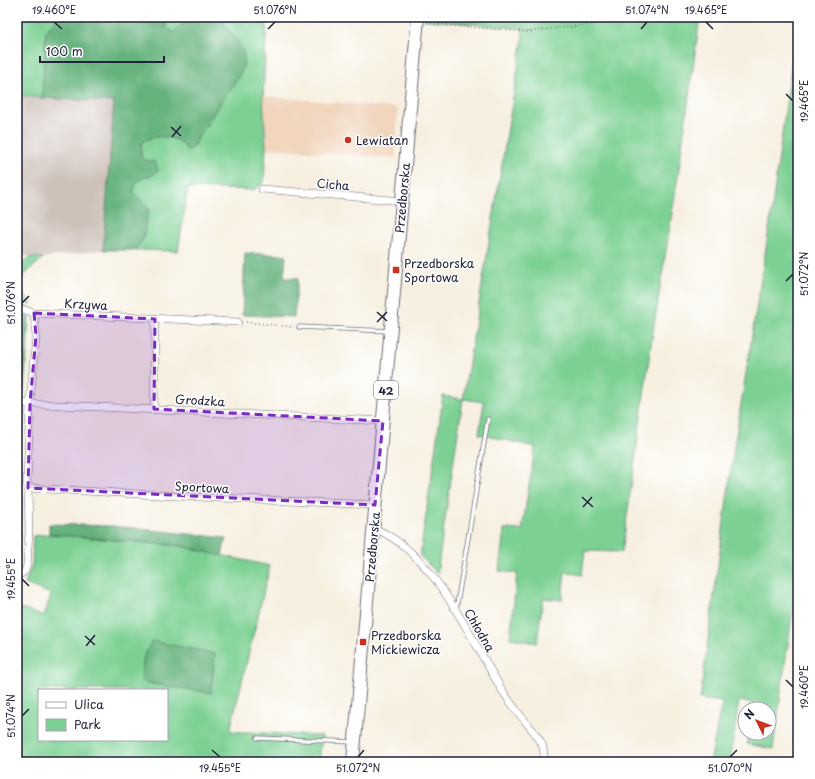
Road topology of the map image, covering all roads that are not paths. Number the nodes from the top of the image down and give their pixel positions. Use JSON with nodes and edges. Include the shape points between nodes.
{"nodes":[{"id":1,"x":418,"y":20,"type":"edge"},
{"id":2,"x":262,"y":189,"type":"dead end"},
{"id":3,"x":403,"y":201,"type":"junction"},
{"id":4,"x":17,"y":307,"type":"edge"},
{"id":5,"x":34,"y":313,"type":"junction"},
{"id":6,"x":155,"y":319,"type":"junction"},
{"id":7,"x":238,"y":322,"type":"road end"},
{"id":8,"x":299,"y":327,"type":"road end"},
{"id":9,"x":391,"y":331,"type":"junction"},
{"id":10,"x":17,"y":403,"type":"edge"},
{"id":11,"x":30,"y":403,"type":"junction"},
{"id":12,"x":154,"y":409,"type":"junction"},
{"id":13,"x":488,"y":419,"type":"dead end"},
{"id":14,"x":382,"y":421,"type":"junction"},
{"id":15,"x":28,"y":488,"type":"junction"},
{"id":16,"x":375,"y":505,"type":"junction"},
{"id":17,"x":373,"y":528,"type":"junction"},
{"id":18,"x":17,"y":574,"type":"edge"},
{"id":19,"x":456,"y":611,"type":"junction"},
{"id":20,"x":257,"y":738,"type":"dead end"},
{"id":21,"x":355,"y":742,"type":"junction"},
{"id":22,"x":353,"y":762,"type":"edge"},
{"id":23,"x":545,"y":762,"type":"edge"}],
"edges":[{"from":1,"to":3,"type":"main road","name":"Przedborska","number":"42"},
{"from":2,"to":3,"type":"street","name":"Cicha"},
{"from":3,"to":9,"type":"main road","name":"Przedborska","number":"42"},
{"from":4,"to":5,"type":"street","name":"Krzywa"},
{"from":5,"to":6,"type":"street","name":"Krzywa"},
{"from":5,"to":11,"type":"street","via":[[36,336]]},
{"from":6,"to":7,"type":"street","name":"Krzywa"},
{"from":6,"to":12,"type":"street"},
{"from":8,"to":9,"type":"lane"},
{"from":9,"to":14,"type":"main road","name":"Przedborska","number":"42"},
{"from":10,"to":11,"type":"street","name":"Grodzka"},
{"from":11,"to":12,"type":"street","name":"Grodzka"},
{"from":11,"to":15,"type":"street"},
{"from":12,"to":14,"type":"street","name":"Grodzka"},
{"from":13,"to":19,"type":"lane"},
{"from":14,"to":16,"type":"main road","name":"Przedborska","number":"42"},
{"from":15,"to":16,"type":"street","name":"Sportowa"},
{"from":15,"to":18,"type":"street","via":[[27,565],[25,571]]},
{"from":16,"to":17,"type":"main road","name":"Przedborska","number":"42"},
{"from":17,"to":19,"type":"street","name":"Chłodna","via":[[406,549],[424,566],[440,584]]},
{"from":17,"to":21,"type":"main road","name":"Przedborska","number":"42"},
{"from":19,"to":23,"type":"street","name":"Chłodna","via":[[503,691],[540,741]]},
{"from":20,"to":21,"type":"lane"},
{"from":21,"to":22,"type":"main road","name":"Przedborska","number":"42"}]}
